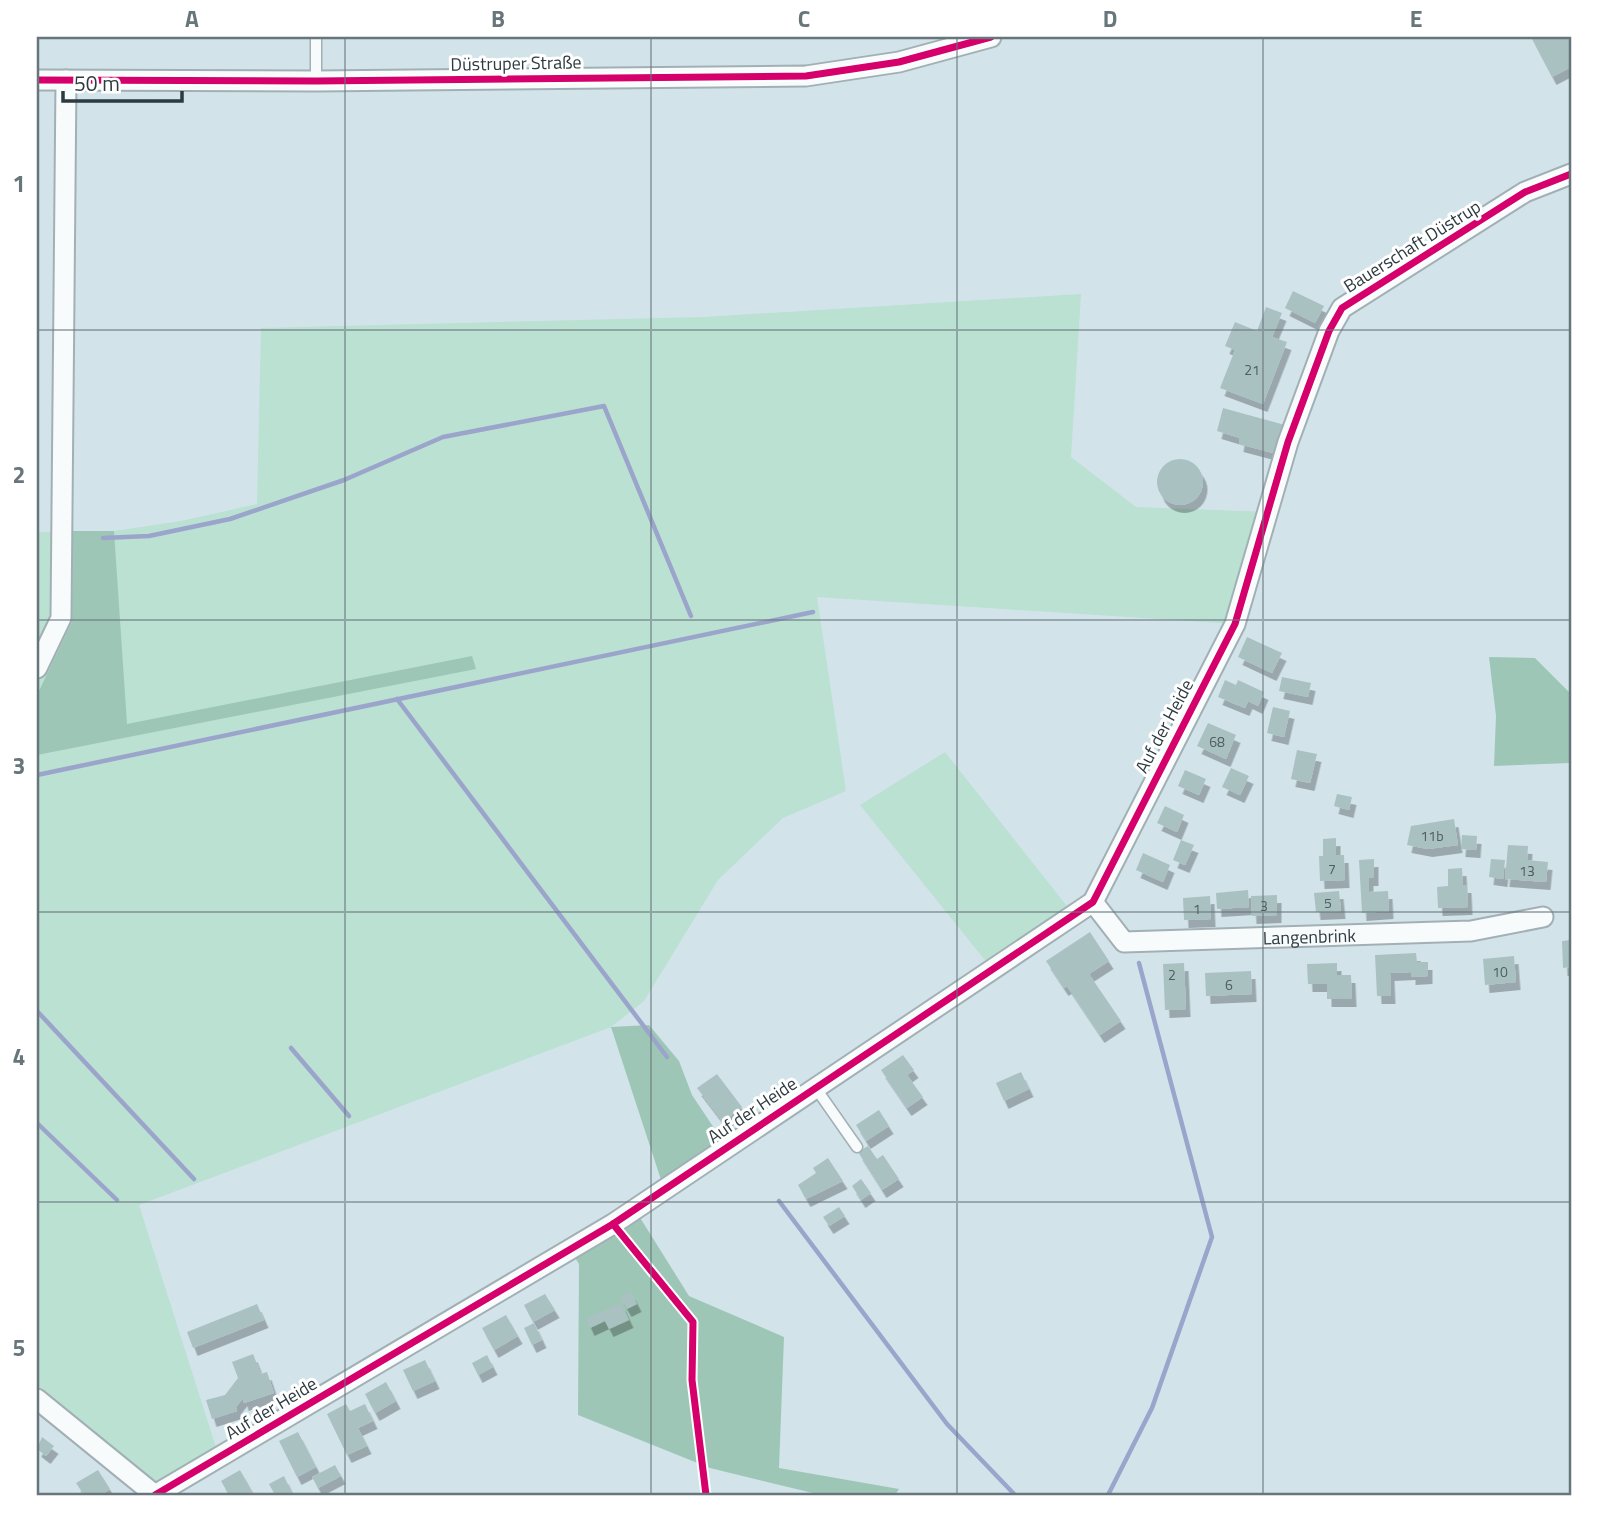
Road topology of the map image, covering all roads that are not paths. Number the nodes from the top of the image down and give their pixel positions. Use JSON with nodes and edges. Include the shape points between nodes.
{"nodes":[{"id":1,"x":316,"y":37,"type":"edge"},
{"id":2,"x":991,"y":37,"type":"edge"},
{"id":3,"x":37,"y":80,"type":"edge"},
{"id":4,"x":66,"y":80,"type":"junction"},
{"id":5,"x":316,"y":81,"type":"junction"},
{"id":6,"x":1571,"y":174,"type":"edge"},
{"id":7,"x":1235,"y":624,"type":"joint"},
{"id":8,"x":37,"y":668,"type":"edge"},
{"id":9,"x":1093,"y":902,"type":"junction"},
{"id":10,"x":1543,"y":918,"type":"dead end"},
{"id":11,"x":815,"y":1087,"type":"junction"},
{"id":12,"x":857,"y":1147,"type":"dead end"},
{"id":13,"x":37,"y":1399,"type":"edge"},
{"id":14,"x":155,"y":1495,"type":"edge"}],
"edges":[{"from":1,"to":5,"type":"lane"},
{"from":2,"to":5,"type":"street","name":"Düstruper Straße","via":[[899,62],[806,76]]},
{"from":3,"to":4,"type":"street","name":"Düstruper Straße"},
{"from":4,"to":5,"type":"street","name":"Düstruper Straße"},
{"from":4,"to":8,"type":"street","via":[[61,618]]},
{"from":6,"to":7,"type":"street","name":"Bauerschaft Düstrup","via":[[1525,192],[1342,308],[1288,442]]},
{"from":7,"to":9,"type":"street","name":"Auf der Heide"},
{"from":9,"to":10,"type":"street","name":"Langenbrink","via":[[1124,942],[1471,931]]},
{"from":9,"to":11,"type":"street","name":"Auf der Heide"},
{"from":11,"to":12,"type":"lane"},
{"from":11,"to":14,"type":"street","name":"Auf der Heide","via":[[613,1224]]},
{"from":13,"to":14,"type":"street"}]}
